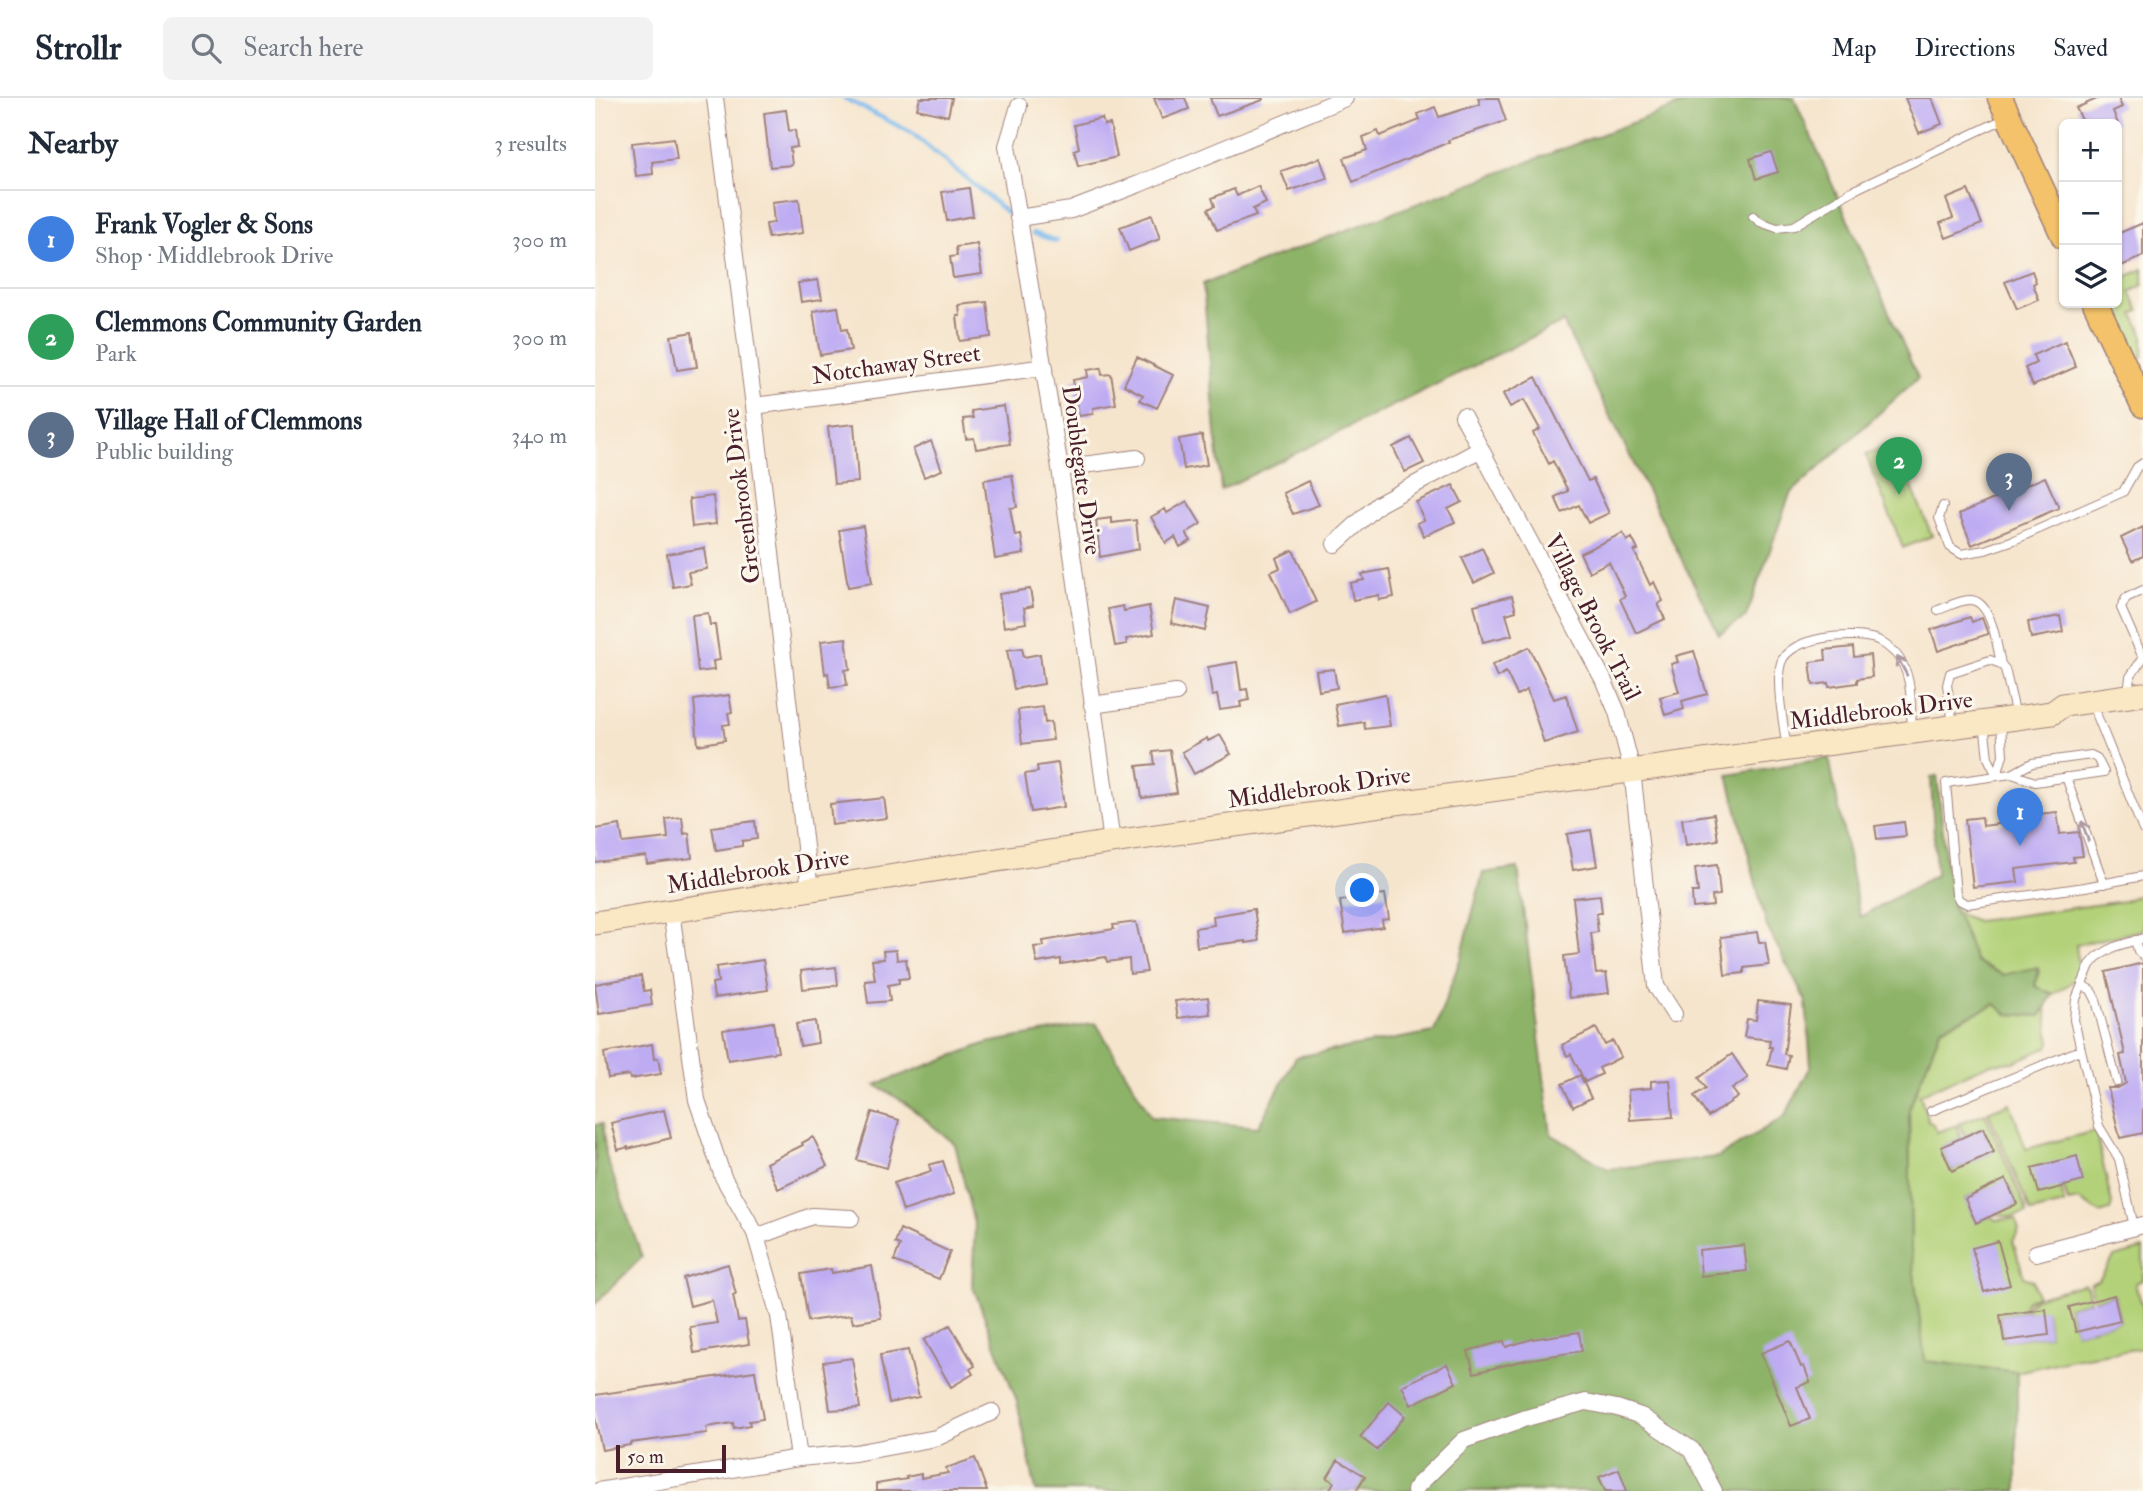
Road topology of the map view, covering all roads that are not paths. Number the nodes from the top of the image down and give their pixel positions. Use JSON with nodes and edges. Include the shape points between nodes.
{"nodes":[{"id":1,"x":715,"y":98,"type":"edge"},
{"id":2,"x":1345,"y":98,"type":"edge"},
{"id":3,"x":1317,"y":103,"type":"edge"},
{"id":4,"x":1019,"y":106,"type":"dead end"},
{"id":5,"x":2004,"y":107,"type":"edge"},
{"id":6,"x":1753,"y":216,"type":"dead end"},
{"id":7,"x":1018,"y":218,"type":"junction"},
{"id":8,"x":2059,"y":226,"type":"edge"},
{"id":9,"x":2098,"y":308,"type":"edge"},
{"id":10,"x":1045,"y":367,"type":"junction"},
{"id":11,"x":754,"y":405,"type":"junction"},
{"id":12,"x":2143,"y":405,"type":"edge"},
{"id":13,"x":1463,"y":416,"type":"dead end"},
{"id":14,"x":1481,"y":449,"type":"junction"},
{"id":15,"x":1137,"y":458,"type":"dead end"},
{"id":16,"x":2143,"y":463,"type":"edge"},
{"id":17,"x":1060,"y":468,"type":"junction"},
{"id":18,"x":1943,"y":506,"type":"dead end"},
{"id":19,"x":1335,"y":544,"type":"dead end"},
{"id":20,"x":2143,"y":590,"type":"edge"},
{"id":21,"x":1938,"y":610,"type":"dead end"},
{"id":22,"x":2143,"y":658,"type":"edge"},
{"id":23,"x":2001,"y":664,"type":"junction"},
{"id":24,"x":1176,"y":693,"type":"dead end"},
{"id":25,"x":2138,"y":699,"type":"edge"},
{"id":26,"x":1092,"y":705,"type":"junction"},
{"id":27,"x":2052,"y":713,"type":"junction"},
{"id":28,"x":2096,"y":713,"type":"junction"},
{"id":29,"x":2000,"y":721,"type":"junction"},
{"id":30,"x":1953,"y":727,"type":"junction"},
{"id":31,"x":1912,"y":733,"type":"junction"},
{"id":32,"x":1787,"y":748,"type":"junction"},
{"id":33,"x":1632,"y":770,"type":"junction"},
{"id":34,"x":2012,"y":774,"type":"junction"},
{"id":35,"x":1997,"y":776,"type":"junction"},
{"id":36,"x":2066,"y":778,"type":"junction"},
{"id":37,"x":2143,"y":830,"type":"edge"},
{"id":38,"x":1112,"y":842,"type":"junction"},
{"id":39,"x":2143,"y":876,"type":"edge"},
{"id":40,"x":2103,"y":884,"type":"junction"},
{"id":41,"x":810,"y":890,"type":"junction"},
{"id":42,"x":671,"y":911,"type":"junction"},
{"id":43,"x":595,"y":923,"type":"edge"},
{"id":44,"x":2139,"y":939,"type":"edge"},
{"id":45,"x":2143,"y":956,"type":"edge"},
{"id":46,"x":2082,"y":985,"type":"junction"},
{"id":47,"x":1674,"y":1014,"type":"dead end"},
{"id":48,"x":2080,"y":1050,"type":"junction"},
{"id":49,"x":2117,"y":1083,"type":"dead end"},
{"id":50,"x":1931,"y":1111,"type":"dead end"},
{"id":51,"x":851,"y":1218,"type":"dead end"},
{"id":52,"x":2138,"y":1226,"type":"edge"},
{"id":53,"x":756,"y":1237,"type":"junction"},
{"id":54,"x":2036,"y":1253,"type":"dead end"},
{"id":55,"x":992,"y":1412,"type":"dead end"},
{"id":56,"x":799,"y":1458,"type":"junction"},
{"id":57,"x":598,"y":1491,"type":"edge"},
{"id":58,"x":1415,"y":1491,"type":"edge"},
{"id":59,"x":1714,"y":1491,"type":"edge"}],
"edges":[{"from":1,"to":11,"type":"street","name":"Greenbrook Drive"},
{"from":2,"to":3,"type":"street"},
{"from":3,"to":7,"type":"street","via":[[1139,184],[1071,210]]},
{"from":4,"to":7,"type":"street","name":"Doublegate Drive","via":[[1007,146]]},
{"from":5,"to":6,"type":"lane","via":[[1794,226],[1777,228]]},
{"from":5,"to":8,"type":"main road"},
{"from":7,"to":10,"type":"street","name":"Doublegate Drive"},
{"from":9,"to":12,"type":"main road"},
{"from":10,"to":11,"type":"street","name":"Notchaway Street"},
{"from":10,"to":17,"type":"street","name":"Doublegate Drive"},
{"from":11,"to":41,"type":"street","name":"Greenbrook Drive"},
{"from":13,"to":14,"type":"street","name":"Village Brook Trail"},
{"from":14,"to":19,"type":"street","via":[[1379,504]]},
{"from":14,"to":33,"type":"street","name":"Village Brook Trail","via":[[1603,679]]},
{"from":15,"to":17,"type":"street"},
{"from":16,"to":18,"type":"lane","via":[[2123,492],[1985,550],[1961,554],[1950,547],[1939,518]]},
{"from":17,"to":26,"type":"street","name":"Doublegate Drive"},
{"from":20,"to":22,"type":"lane","via":[[2126,598],[2121,608]]},
{"from":21,"to":23,"type":"lane","via":[[1969,600],[1980,602],[1990,618]]},
{"from":22,"to":25,"type":"lane","via":[[2130,677]]},
{"from":23,"to":29,"type":"lane","via":[[2005,668]]},
{"from":23,"to":30,"type":"lane","via":[[1990,660],[1950,673]]},
{"from":24,"to":26,"type":"street"},
{"from":25,"to":27,"type":"street","name":"Middlebrook Drive","via":[[2063,705]]},
{"from":25,"to":28,"type":"street","name":"Middlebrook Drive"},
{"from":26,"to":38,"type":"street","name":"Doublegate Drive"},
{"from":27,"to":28,"type":"street","name":"Middlebrook Drive","via":[[2064,717]]},
{"from":27,"to":29,"type":"street","name":"Middlebrook Drive"},
{"from":28,"to":37,"type":"lane"},
{"from":29,"to":30,"type":"street","name":"Middlebrook Drive"},
{"from":29,"to":35,"type":"lane","via":[[2003,755]]},
{"from":29,"to":35,"type":"lane","via":[[1988,758]]},
{"from":30,"to":31,"type":"street","name":"Middlebrook Drive"},
{"from":31,"to":32,"type":"street","name":"Middlebrook Drive"},
{"from":31,"to":32,"type":"lane","one_way":true,"via":[[1909,682],[1894,652],[1877,640],[1820,637],[1787,651],[1780,663]]},
{"from":32,"to":33,"type":"street","name":"Middlebrook Drive"},
{"from":33,"to":38,"type":"street","name":"Middlebrook Drive"},
{"from":33,"to":47,"type":"street","name":"Village Brook Trail","via":[[1656,986]]},
{"from":34,"to":35,"type":"lane"},
{"from":34,"to":36,"type":"lane","via":[[2035,782]]},
{"from":34,"to":36,"type":"lane","via":[[2032,763],[2091,755],[2103,772]]},
{"from":35,"to":40,"type":"lane","via":[[1946,783],[1959,900],[1967,904]]},
{"from":40,"to":36,"type":"lane","one_way":true},
{"from":38,"to":41,"type":"street","name":"Middlebrook Drive"},
{"from":39,"to":40,"type":"lane"},
{"from":41,"to":42,"type":"street","name":"Middlebrook Drive"},
{"from":42,"to":43,"type":"street","name":"Middlebrook Drive"},
{"from":42,"to":53,"type":"street","via":[[697,1100],[723,1177]]},
{"from":44,"to":45,"type":"lane","via":[[2138,951]]},
{"from":44,"to":46,"type":"lane","via":[[2097,957]]},
{"from":46,"to":48,"type":"lane","via":[[2074,1020]]},
{"from":46,"to":49,"type":"lane","via":[[2096,1000]]},
{"from":48,"to":50,"type":"lane"},
{"from":48,"to":52,"type":"lane","via":[[2099,1126],[2119,1159]]},
{"from":51,"to":53,"type":"street","via":[[812,1216]]},
{"from":52,"to":54,"type":"street"},
{"from":53,"to":56,"type":"street","via":[[779,1316]]},
{"from":55,"to":56,"type":"street","via":[[936,1438]]},
{"from":56,"to":57,"type":"street"},
{"from":58,"to":59,"type":"street","via":[[1464,1440],[1586,1402],[1641,1416],[1692,1450]]}]}
